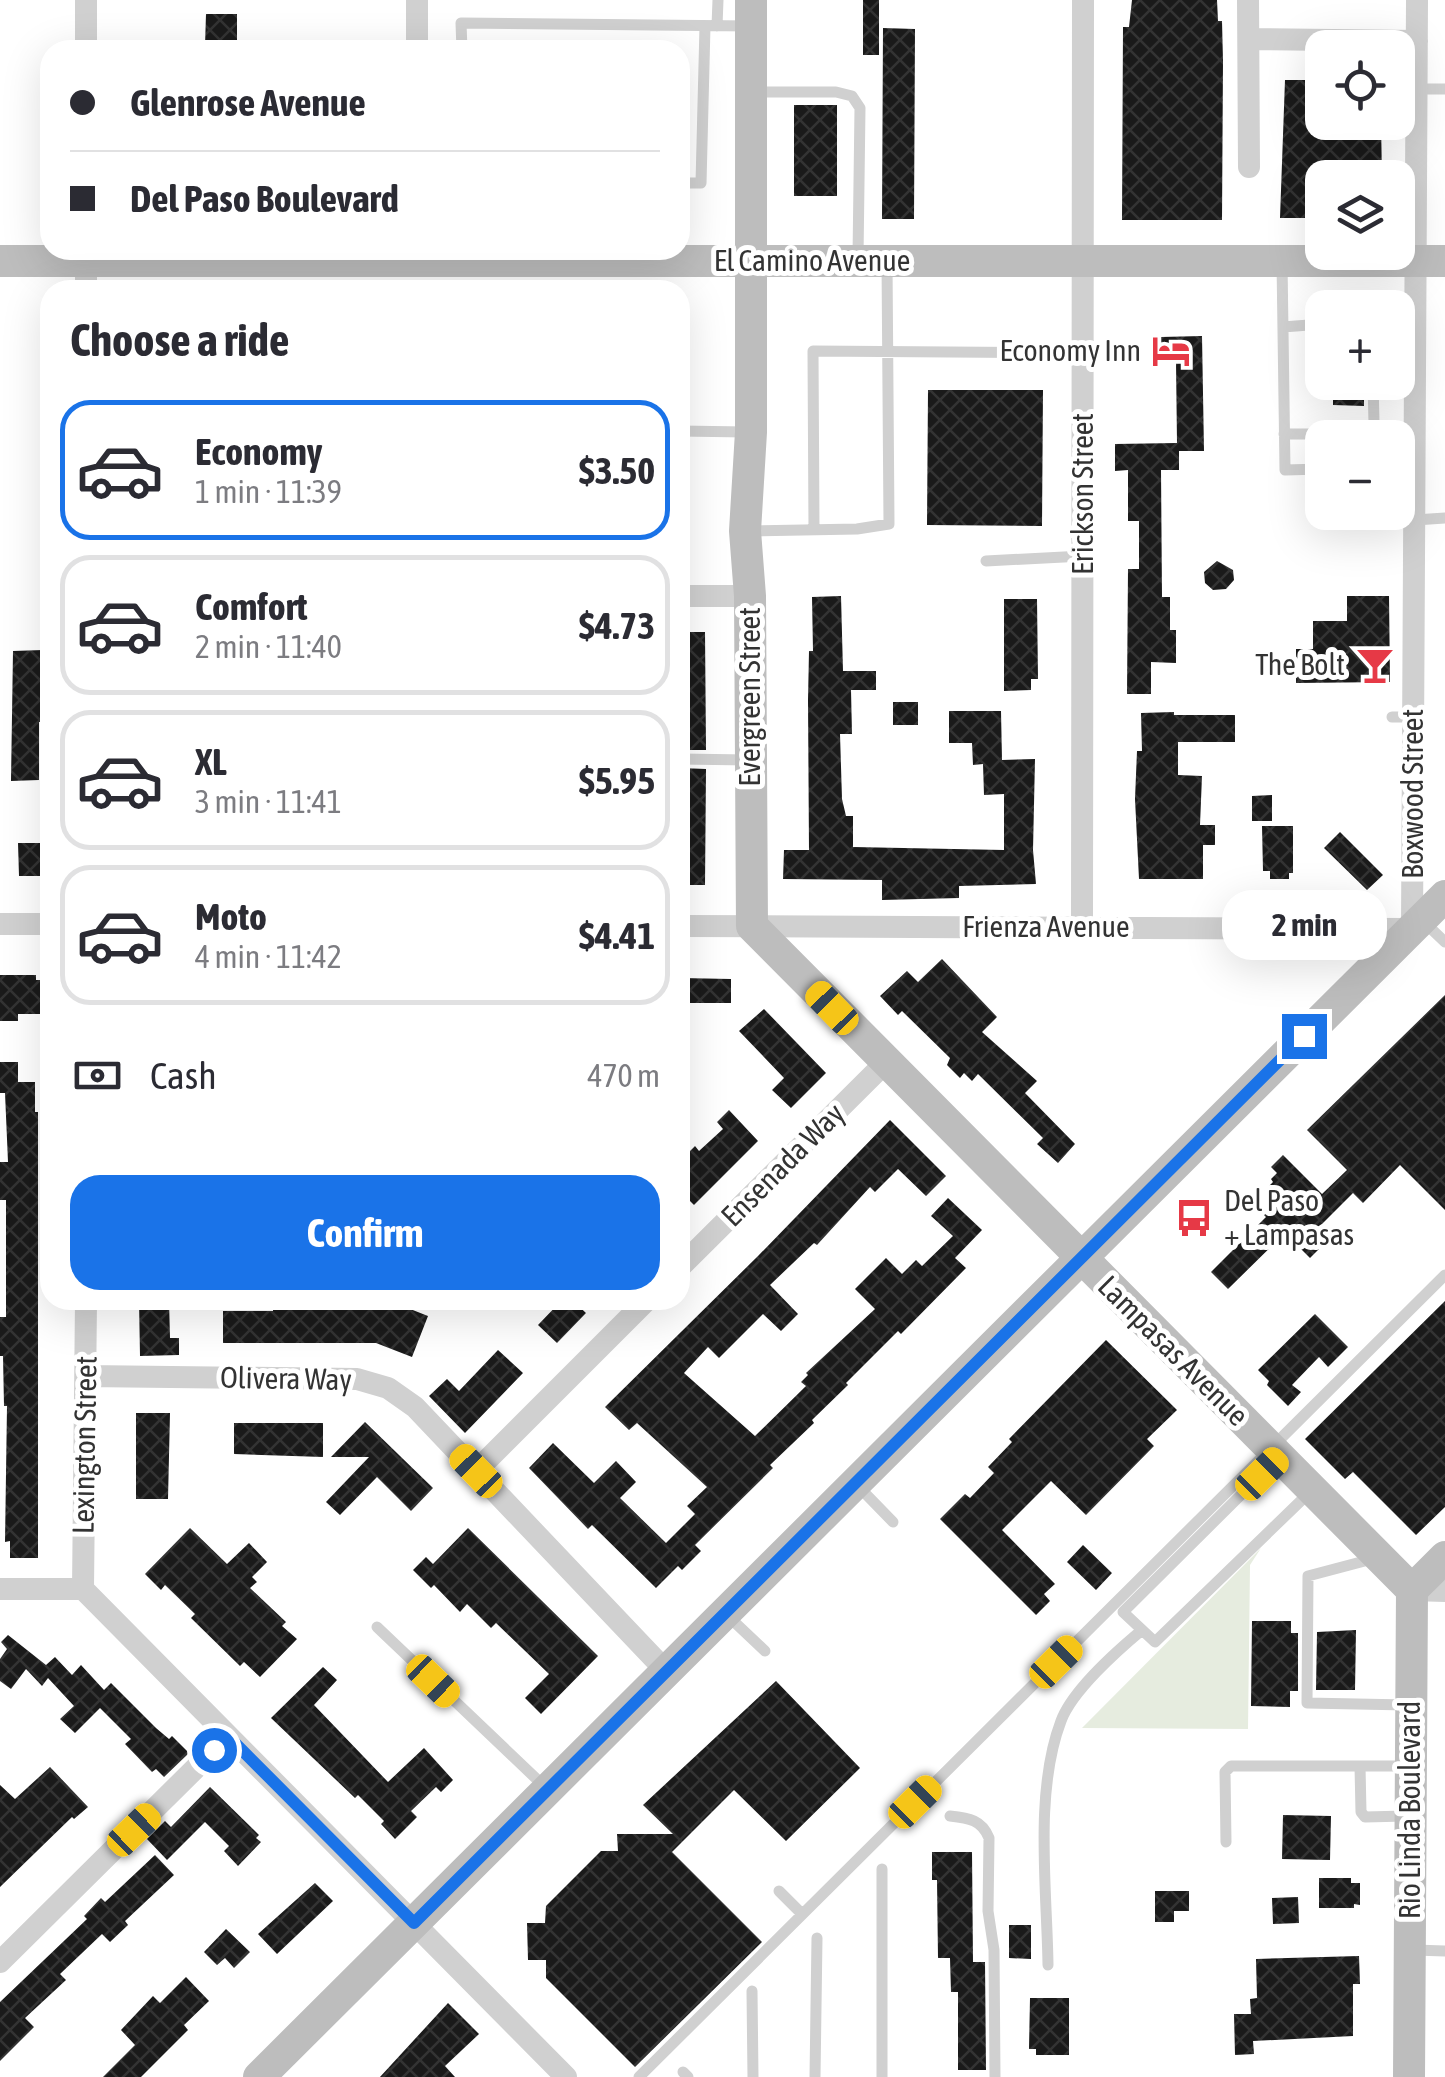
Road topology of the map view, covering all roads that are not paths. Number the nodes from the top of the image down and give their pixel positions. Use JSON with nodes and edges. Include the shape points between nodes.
{"nodes":[{"id":1,"x":86,"y":0,"type":"edge"},
{"id":2,"x":417,"y":0,"type":"edge"},
{"id":3,"x":718,"y":0,"type":"edge"},
{"id":4,"x":1084,"y":0,"type":"edge"},
{"id":5,"x":1248,"y":0,"type":"edge"},
{"id":6,"x":1417,"y":0,"type":"edge"},
{"id":7,"x":751,"y":13,"type":"edge"},
{"id":8,"x":712,"y":26,"type":"junction"},
{"id":9,"x":1249,"y":39,"type":"junction"},
{"id":10,"x":86,"y":40,"type":"edge"},
{"id":11,"x":416,"y":40,"type":"edge"},
{"id":12,"x":462,"y":40,"type":"edge"},
{"id":13,"x":1417,"y":41,"type":"junction"},
{"id":14,"x":1417,"y":89,"type":"junction"},
{"id":15,"x":1445,"y":89,"type":"edge"},
{"id":16,"x":751,"y":92,"type":"junction"},
{"id":17,"x":1249,"y":168,"type":"dead end"},
{"id":18,"x":690,"y":183,"type":"edge"},
{"id":19,"x":690,"y":259,"type":"edge"},
{"id":20,"x":148,"y":260,"type":"edge"},
{"id":21,"x":0,"y":261,"type":"edge"},
{"id":22,"x":750,"y":261,"type":"junction"},
{"id":23,"x":872,"y":261,"type":"junction"},
{"id":24,"x":1083,"y":261,"type":"junction"},
{"id":25,"x":1282,"y":262,"type":"junction"},
{"id":26,"x":1431,"y":262,"type":"edge"},
{"id":27,"x":86,"y":267,"type":"edge"},
{"id":28,"x":1305,"y":325,"type":"edge"},
{"id":29,"x":1283,"y":327,"type":"junction"},
{"id":30,"x":888,"y":351,"type":"junction"},
{"id":31,"x":1083,"y":353,"type":"junction"},
{"id":32,"x":1373,"y":400,"type":"edge"},
{"id":33,"x":1412,"y":420,"type":"edge"},
{"id":34,"x":690,"y":431,"type":"edge"},
{"id":35,"x":750,"y":432,"type":"junction"},
{"id":36,"x":1284,"y":434,"type":"junction"},
{"id":37,"x":1305,"y":469,"type":"edge"},
{"id":38,"x":1445,"y":518,"type":"edge"},
{"id":39,"x":1415,"y":520,"type":"edge"},
{"id":40,"x":814,"y":530,"type":"junction"},
{"id":41,"x":1414,"y":530,"type":"edge"},
{"id":42,"x":745,"y":531,"type":"junction"},
{"id":43,"x":1082,"y":556,"type":"junction"},
{"id":44,"x":986,"y":561,"type":"dead end"},
{"id":45,"x":690,"y":596,"type":"edge"},
{"id":46,"x":750,"y":596,"type":"junction"},
{"id":47,"x":690,"y":760,"type":"edge"},
{"id":48,"x":750,"y":760,"type":"junction"},
{"id":49,"x":1431,"y":922,"type":"edge"},
{"id":50,"x":0,"y":924,"type":"edge"},
{"id":51,"x":40,"y":924,"type":"edge"},
{"id":52,"x":690,"y":926,"type":"edge"},
{"id":53,"x":752,"y":926,"type":"junction"},
{"id":54,"x":1082,"y":928,"type":"junction"},
{"id":55,"x":886,"y":1062,"type":"junction"},
{"id":56,"x":690,"y":1258,"type":"edge"},
{"id":57,"x":1081,"y":1258,"type":"junction"},
{"id":58,"x":1445,"y":1275,"type":"edge"},
{"id":59,"x":86,"y":1310,"type":"edge"},
{"id":60,"x":636,"y":1310,"type":"edge"},
{"id":61,"x":86,"y":1376,"type":"junction"},
{"id":62,"x":1274,"y":1452,"type":"junction"},
{"id":63,"x":476,"y":1471,"type":"junction"},
{"id":64,"x":855,"y":1483,"type":"junction"},
{"id":65,"x":1312,"y":1490,"type":"junction"},
{"id":66,"x":893,"y":1522,"type":"dead end"},
{"id":67,"x":1378,"y":1557,"type":"junction"},
{"id":68,"x":1445,"y":1558,"type":"edge"},
{"id":69,"x":0,"y":1589,"type":"edge"},
{"id":70,"x":84,"y":1589,"type":"junction"},
{"id":71,"x":1412,"y":1590,"type":"junction"},
{"id":72,"x":1445,"y":1590,"type":"edge"},
{"id":73,"x":724,"y":1613,"type":"junction"},
{"id":74,"x":377,"y":1627,"type":"dead end"},
{"id":75,"x":1142,"y":1630,"type":"junction"},
{"id":76,"x":765,"y":1651,"type":"dead end"},
{"id":77,"x":666,"y":1671,"type":"junction"},
{"id":78,"x":1411,"y":1706,"type":"junction"},
{"id":79,"x":228,"y":1736,"type":"junction"},
{"id":80,"x":1360,"y":1766,"type":"junction"},
{"id":81,"x":1411,"y":1766,"type":"junction"},
{"id":82,"x":548,"y":1790,"type":"junction"},
{"id":83,"x":950,"y":1816,"type":"dead end"},
{"id":84,"x":1410,"y":1816,"type":"junction"},
{"id":85,"x":1226,"y":1842,"type":"dead end"},
{"id":86,"x":882,"y":1869,"type":"dead end"},
{"id":87,"x":779,"y":1891,"type":"dead end"},
{"id":88,"x":802,"y":1914,"type":"junction"},
{"id":89,"x":414,"y":1923,"type":"junction"},
{"id":90,"x":816,"y":1938,"type":"dead end"},
{"id":91,"x":1410,"y":1950,"type":"junction"},
{"id":92,"x":1445,"y":1951,"type":"edge"},
{"id":93,"x":0,"y":1962,"type":"edge"},
{"id":94,"x":1048,"y":1964,"type":"dead end"},
{"id":95,"x":752,"y":1991,"type":"dead end"},
{"id":96,"x":259,"y":2077,"type":"edge"},
{"id":97,"x":566,"y":2077,"type":"edge"},
{"id":98,"x":639,"y":2077,"type":"edge"},
{"id":99,"x":753,"y":2077,"type":"edge"},
{"id":100,"x":815,"y":2077,"type":"edge"},
{"id":101,"x":882,"y":2077,"type":"edge"},
{"id":102,"x":995,"y":2077,"type":"edge"},
{"id":103,"x":1409,"y":2077,"type":"edge"}],
"edges":[{"from":1,"to":10,"type":"street"},
{"from":2,"to":11,"type":"street"},
{"from":3,"to":8,"type":"lane"},
{"from":4,"to":24,"type":"street","name":"Erickson Street"},
{"from":5,"to":9,"type":"street"},
{"from":6,"to":13,"type":"street","name":"Boxwood Street"},
{"from":7,"to":8,"type":"lane"},
{"from":7,"to":16,"type":"main road","name":"Evergreen Street"},
{"from":8,"to":12,"type":"lane","via":[[461,22]]},
{"from":8,"to":18,"type":"lane","via":[[701,183]]},
{"from":9,"to":13,"type":"street"},
{"from":9,"to":17,"type":"street"},
{"from":13,"to":14,"type":"street","name":"Boxwood Street"},
{"from":14,"to":15,"type":"lane"},
{"from":14,"to":26,"type":"street","name":"Boxwood Street"},
{"from":16,"to":22,"type":"main road","name":"Evergreen Street"},
{"from":16,"to":23,"type":"lane","via":[[852,96],[860,108],[858,213]]},
{"from":19,"to":22,"type":"main road","name":"El Camino Avenue"},
{"from":20,"to":27,"type":"main road","name":"El Camino Avenue"},
{"from":21,"to":27,"type":"main road","name":"El Camino Avenue"},
{"from":22,"to":23,"type":"main road","name":"El Camino Avenue"},
{"from":22,"to":35,"type":"main road","name":"Evergreen Street"},
{"from":23,"to":24,"type":"main road","name":"El Camino Avenue"},
{"from":23,"to":30,"type":"lane"},
{"from":24,"to":25,"type":"main road","name":"El Camino Avenue"},
{"from":24,"to":31,"type":"street","name":"Erickson Street"},
{"from":25,"to":26,"type":"main road","name":"El Camino Avenue"},
{"from":25,"to":29,"type":"lane"},
{"from":26,"to":33,"type":"street","name":"Boxwood Street"},
{"from":28,"to":29,"type":"lane"},
{"from":29,"to":36,"type":"lane"},
{"from":30,"to":31,"type":"lane"},
{"from":30,"to":40,"type":"lane","via":[[888,524]]},
{"from":30,"to":40,"type":"lane","via":[[813,351]]},
{"from":31,"to":43,"type":"street","name":"Erickson Street"},
{"from":32,"to":36,"type":"lane","via":[[1374,423],[1365,434]]},
{"from":34,"to":35,"type":"lane"},
{"from":35,"to":42,"type":"main road","name":"Evergreen Street"},
{"from":36,"to":37,"type":"lane","via":[[1285,470]]},
{"from":38,"to":39,"type":"lane"},
{"from":40,"to":42,"type":"lane"},
{"from":41,"to":49,"type":"street","name":"Boxwood Street","via":[[1403,717]]},
{"from":42,"to":46,"type":"main road","name":"Evergreen Street"},
{"from":43,"to":44,"type":"lane"},
{"from":43,"to":54,"type":"street","name":"Erickson Street"},
{"from":45,"to":46,"type":"street"},
{"from":46,"to":48,"type":"main road","name":"Evergreen Street"},
{"from":47,"to":48,"type":"lane"},
{"from":48,"to":53,"type":"main road","name":"Evergreen Street"},
{"from":49,"to":54,"type":"street","name":"Frienza Avenue"},
{"from":49,"to":57,"type":"main road"},
{"from":50,"to":51,"type":"street"},
{"from":52,"to":53,"type":"street","name":"Frienza Avenue"},
{"from":53,"to":54,"type":"street","name":"Frienza Avenue"},
{"from":53,"to":55,"type":"main road"},
{"from":55,"to":56,"type":"street","name":"Ensenada Way"},
{"from":55,"to":57,"type":"main road"},
{"from":57,"to":62,"type":"main road","name":"Lampasas Avenue"},
{"from":57,"to":64,"type":"main road"},
{"from":58,"to":62,"type":"lane"},
{"from":59,"to":61,"type":"street","name":"Lexington Street"},
{"from":60,"to":63,"type":"street"},
{"from":61,"to":63,"type":"street","name":"Olivera Way","via":[[373,1382],[402,1396]]},
{"from":61,"to":70,"type":"street","name":"Lexington Street"},
{"from":62,"to":65,"type":"main road","name":"Lampasas Avenue"},
{"from":62,"to":75,"type":"lane","via":[[1123,1612]]},
{"from":62,"to":88,"type":"lane"},
{"from":63,"to":77,"type":"street","name":"Olivera Way"},
{"from":64,"to":66,"type":"lane"},
{"from":64,"to":73,"type":"main road"},
{"from":65,"to":67,"type":"main road","name":"Lampasas Avenue"},
{"from":65,"to":75,"type":"lane","via":[[1155,1642]]},
{"from":67,"to":71,"type":"main road","name":"Lampasas Avenue"},
{"from":67,"to":78,"type":"lane","via":[[1308,1576],[1308,1703]]},
{"from":68,"to":71,"type":"main road"},
{"from":69,"to":70,"type":"street"},
{"from":70,"to":79,"type":"street"},
{"from":71,"to":72,"type":"street"},
{"from":71,"to":78,"type":"main road","name":"Rio Linda Boulevard"},
{"from":73,"to":76,"type":"lane"},
{"from":73,"to":77,"type":"main road"},
{"from":74,"to":82,"type":"lane"},
{"from":75,"to":94,"type":"lane","via":[[1106,1660],[1062,1718],[1046,1791]]},
{"from":77,"to":82,"type":"main road"},
{"from":78,"to":81,"type":"main road","name":"Rio Linda Boulevard"},
{"from":79,"to":89,"type":"street"},
{"from":79,"to":93,"type":"street"},
{"from":80,"to":81,"type":"lane"},
{"from":80,"to":84,"type":"lane","via":[[1365,1817]]},
{"from":80,"to":85,"type":"lane","via":[[1231,1766],[1224,1772]]},
{"from":81,"to":84,"type":"main road","name":"Rio Linda Boulevard"},
{"from":82,"to":89,"type":"main road"},
{"from":83,"to":102,"type":"lane","via":[[970,1818],[989,1838]]},
{"from":84,"to":91,"type":"main road","name":"Rio Linda Boulevard"},
{"from":86,"to":101,"type":"lane"},
{"from":87,"to":88,"type":"lane"},
{"from":88,"to":98,"type":"lane"},
{"from":89,"to":96,"type":"main road"},
{"from":89,"to":97,"type":"street"},
{"from":90,"to":100,"type":"lane"},
{"from":91,"to":92,"type":"lane"},
{"from":91,"to":103,"type":"main road","name":"Rio Linda Boulevard"},
{"from":95,"to":99,"type":"lane"}]}
